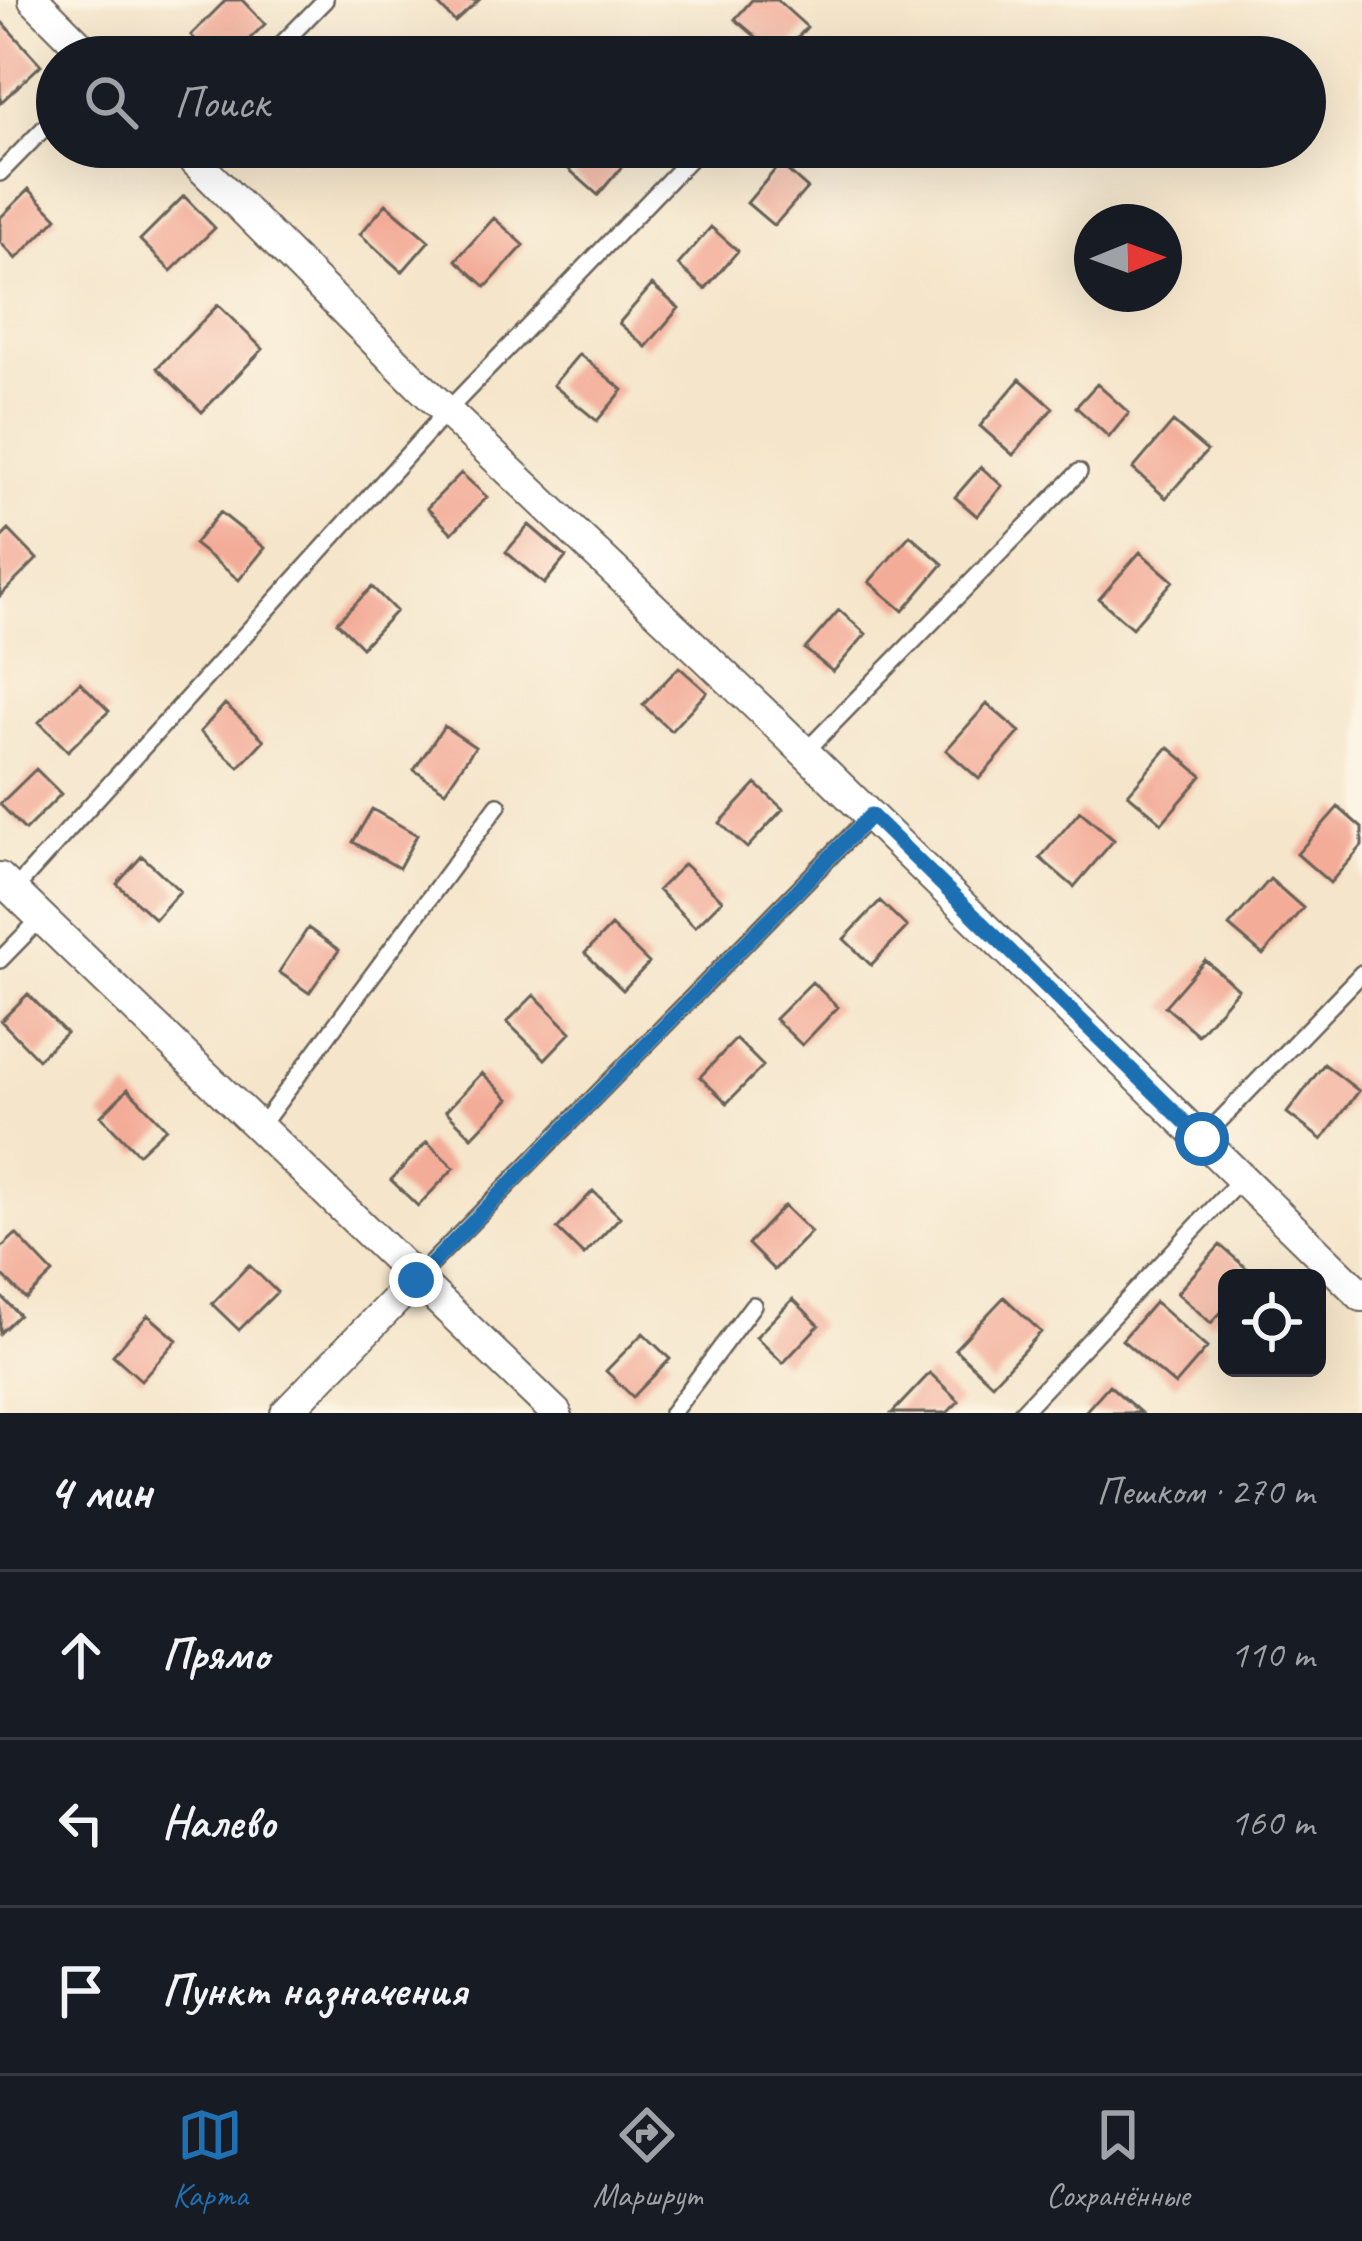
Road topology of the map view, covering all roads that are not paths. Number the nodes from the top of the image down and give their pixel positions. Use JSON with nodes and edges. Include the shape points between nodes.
{"nodes":[{"id":1,"x":34,"y":0,"type":"edge"},
{"id":2,"x":325,"y":0,"type":"edge"},
{"id":3,"x":70,"y":36,"type":"edge"},
{"id":4,"x":289,"y":36,"type":"edge"},
{"id":5,"x":36,"y":136,"type":"edge"},
{"id":6,"x":202,"y":168,"type":"edge"},
{"id":7,"x":681,"y":168,"type":"edge"},
{"id":8,"x":0,"y":173,"type":"edge"},
{"id":9,"x":447,"y":411,"type":"junction"},
{"id":10,"x":1078,"y":472,"type":"dead end"},
{"id":11,"x":805,"y":752,"type":"junction"},
{"id":12,"x":499,"y":805,"type":"dead end"},
{"id":13,"x":871,"y":815,"type":"junction"},
{"id":14,"x":7,"y":885,"type":"edge"},
{"id":15,"x":42,"y":917,"type":"junction"},
{"id":16,"x":0,"y":959,"type":"edge"},
{"id":17,"x":1362,"y":973,"type":"edge"},
{"id":18,"x":260,"y":1127,"type":"junction"},
{"id":19,"x":1202,"y":1139,"type":"junction"},
{"id":20,"x":1242,"y":1178,"type":"junction"},
{"id":21,"x":416,"y":1280,"type":"junction"},
{"id":22,"x":1362,"y":1296,"type":"edge"},
{"id":23,"x":753,"y":1305,"type":"dead end"},
{"id":24,"x":286,"y":1413,"type":"edge"},
{"id":25,"x":556,"y":1413,"type":"edge"},
{"id":26,"x":672,"y":1413,"type":"edge"},
{"id":27,"x":1022,"y":1413,"type":"edge"}],
"edges":[{"from":1,"to":3,"type":"street"},
{"from":2,"to":4,"type":"lane"},
{"from":5,"to":8,"type":"lane"},
{"from":6,"to":9,"type":"street"},
{"from":7,"to":9,"type":"lane"},
{"from":9,"to":11,"type":"street"},
{"from":9,"to":14,"type":"lane"},
{"from":10,"to":11,"type":"lane"},
{"from":11,"to":13,"type":"street"},
{"from":12,"to":18,"type":"lane"},
{"from":13,"to":19,"type":"street"},
{"from":13,"to":21,"type":"lane"},
{"from":14,"to":15,"type":"street"},
{"from":15,"to":16,"type":"lane"},
{"from":15,"to":18,"type":"street"},
{"from":17,"to":19,"type":"lane"},
{"from":18,"to":21,"type":"street"},
{"from":19,"to":20,"type":"street"},
{"from":20,"to":22,"type":"street"},
{"from":20,"to":27,"type":"lane"},
{"from":21,"to":24,"type":"street"},
{"from":21,"to":25,"type":"street"},
{"from":23,"to":26,"type":"lane"}]}
